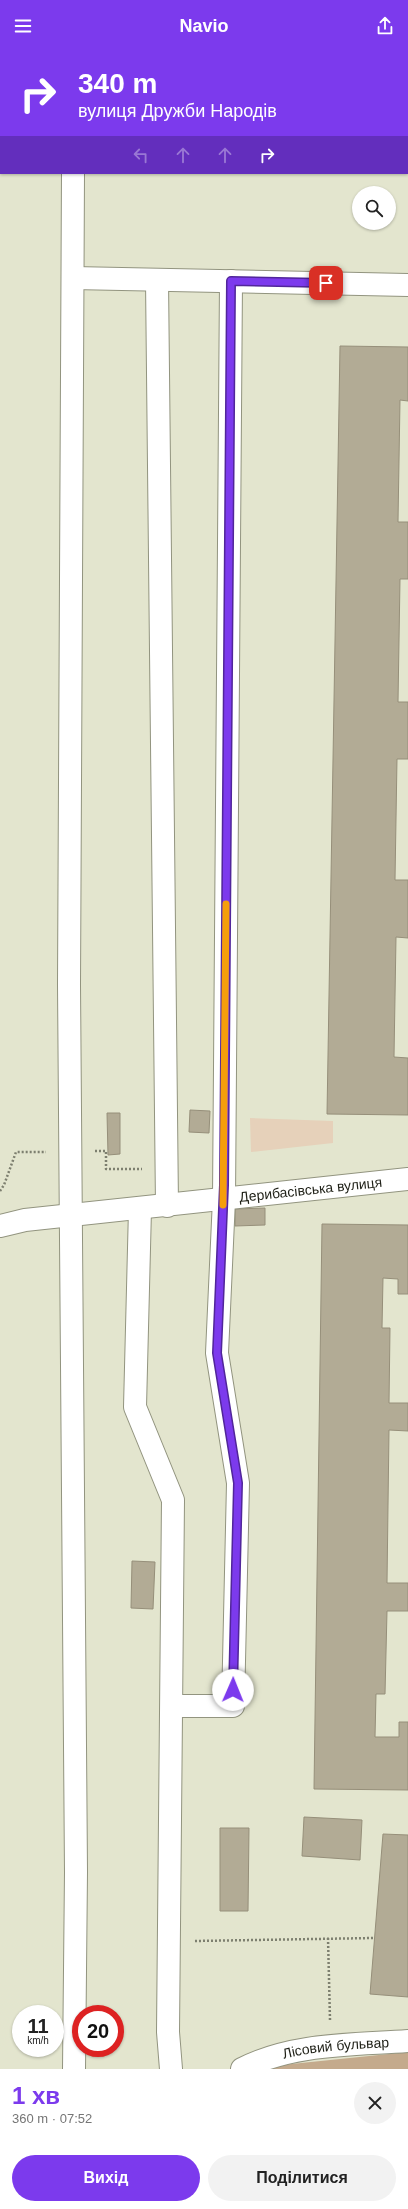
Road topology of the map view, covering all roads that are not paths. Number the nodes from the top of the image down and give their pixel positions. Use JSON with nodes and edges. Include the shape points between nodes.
{"nodes":[{"id":1,"x":73,"y":174,"type":"edge"},
{"id":2,"x":73,"y":278,"type":"junction"},
{"id":3,"x":158,"y":280,"type":"junction"},
{"id":4,"x":231,"y":281,"type":"junction"},
{"id":5,"x":408,"y":284,"type":"edge"},
{"id":6,"x":408,"y":1179,"type":"edge"},
{"id":7,"x":224,"y":1199,"type":"junction"},
{"id":8,"x":167,"y":1206,"type":"junction"},
{"id":9,"x":140,"y":1208,"type":"junction"},
{"id":10,"x":71,"y":1216,"type":"junction"},
{"id":11,"x":0,"y":1226,"type":"edge"},
{"id":12,"x":172,"y":1706,"type":"junction"},
{"id":13,"x":408,"y":2040,"type":"edge"},
{"id":14,"x":74,"y":2069,"type":"edge"},
{"id":15,"x":171,"y":2069,"type":"edge"},
{"id":16,"x":242,"y":2069,"type":"edge"}],
"edges":[{"from":1,"to":2,"type":"main road"},
{"from":2,"to":3,"type":"main road"},
{"from":2,"to":10,"type":"main road","via":[[69,977]]},
{"from":3,"to":4,"type":"main road"},
{"from":3,"to":8,"type":"main road"},
{"from":4,"to":5,"type":"main road"},
{"from":4,"to":7,"type":"main road"},
{"from":6,"to":7,"type":"main road","name":"Дерибасівська вулиця"},
{"from":7,"to":8,"type":"main road","name":"Дерибасівська вулиця"},
{"from":7,"to":12,"type":"main road","via":[[217,1353],[238,1483],[233,1706]]},
{"from":8,"to":9,"type":"main road","name":"Дерибасівська вулиця"},
{"from":9,"to":10,"type":"main road","name":"Дерибасівська вулиця"},
{"from":9,"to":12,"type":"main road","via":[[135,1407],[173,1500]]},
{"from":10,"to":11,"type":"main road","name":"Дерибасівська вулиця","via":[[25,1220]]},
{"from":10,"to":14,"type":"main road","via":[[76,1864]]},
{"from":12,"to":15,"type":"main road","via":[[168,2032]]},
{"from":13,"to":16,"type":"main road","name":"Лісовий бульвар","via":[[288,2052],[262,2059]]}]}
